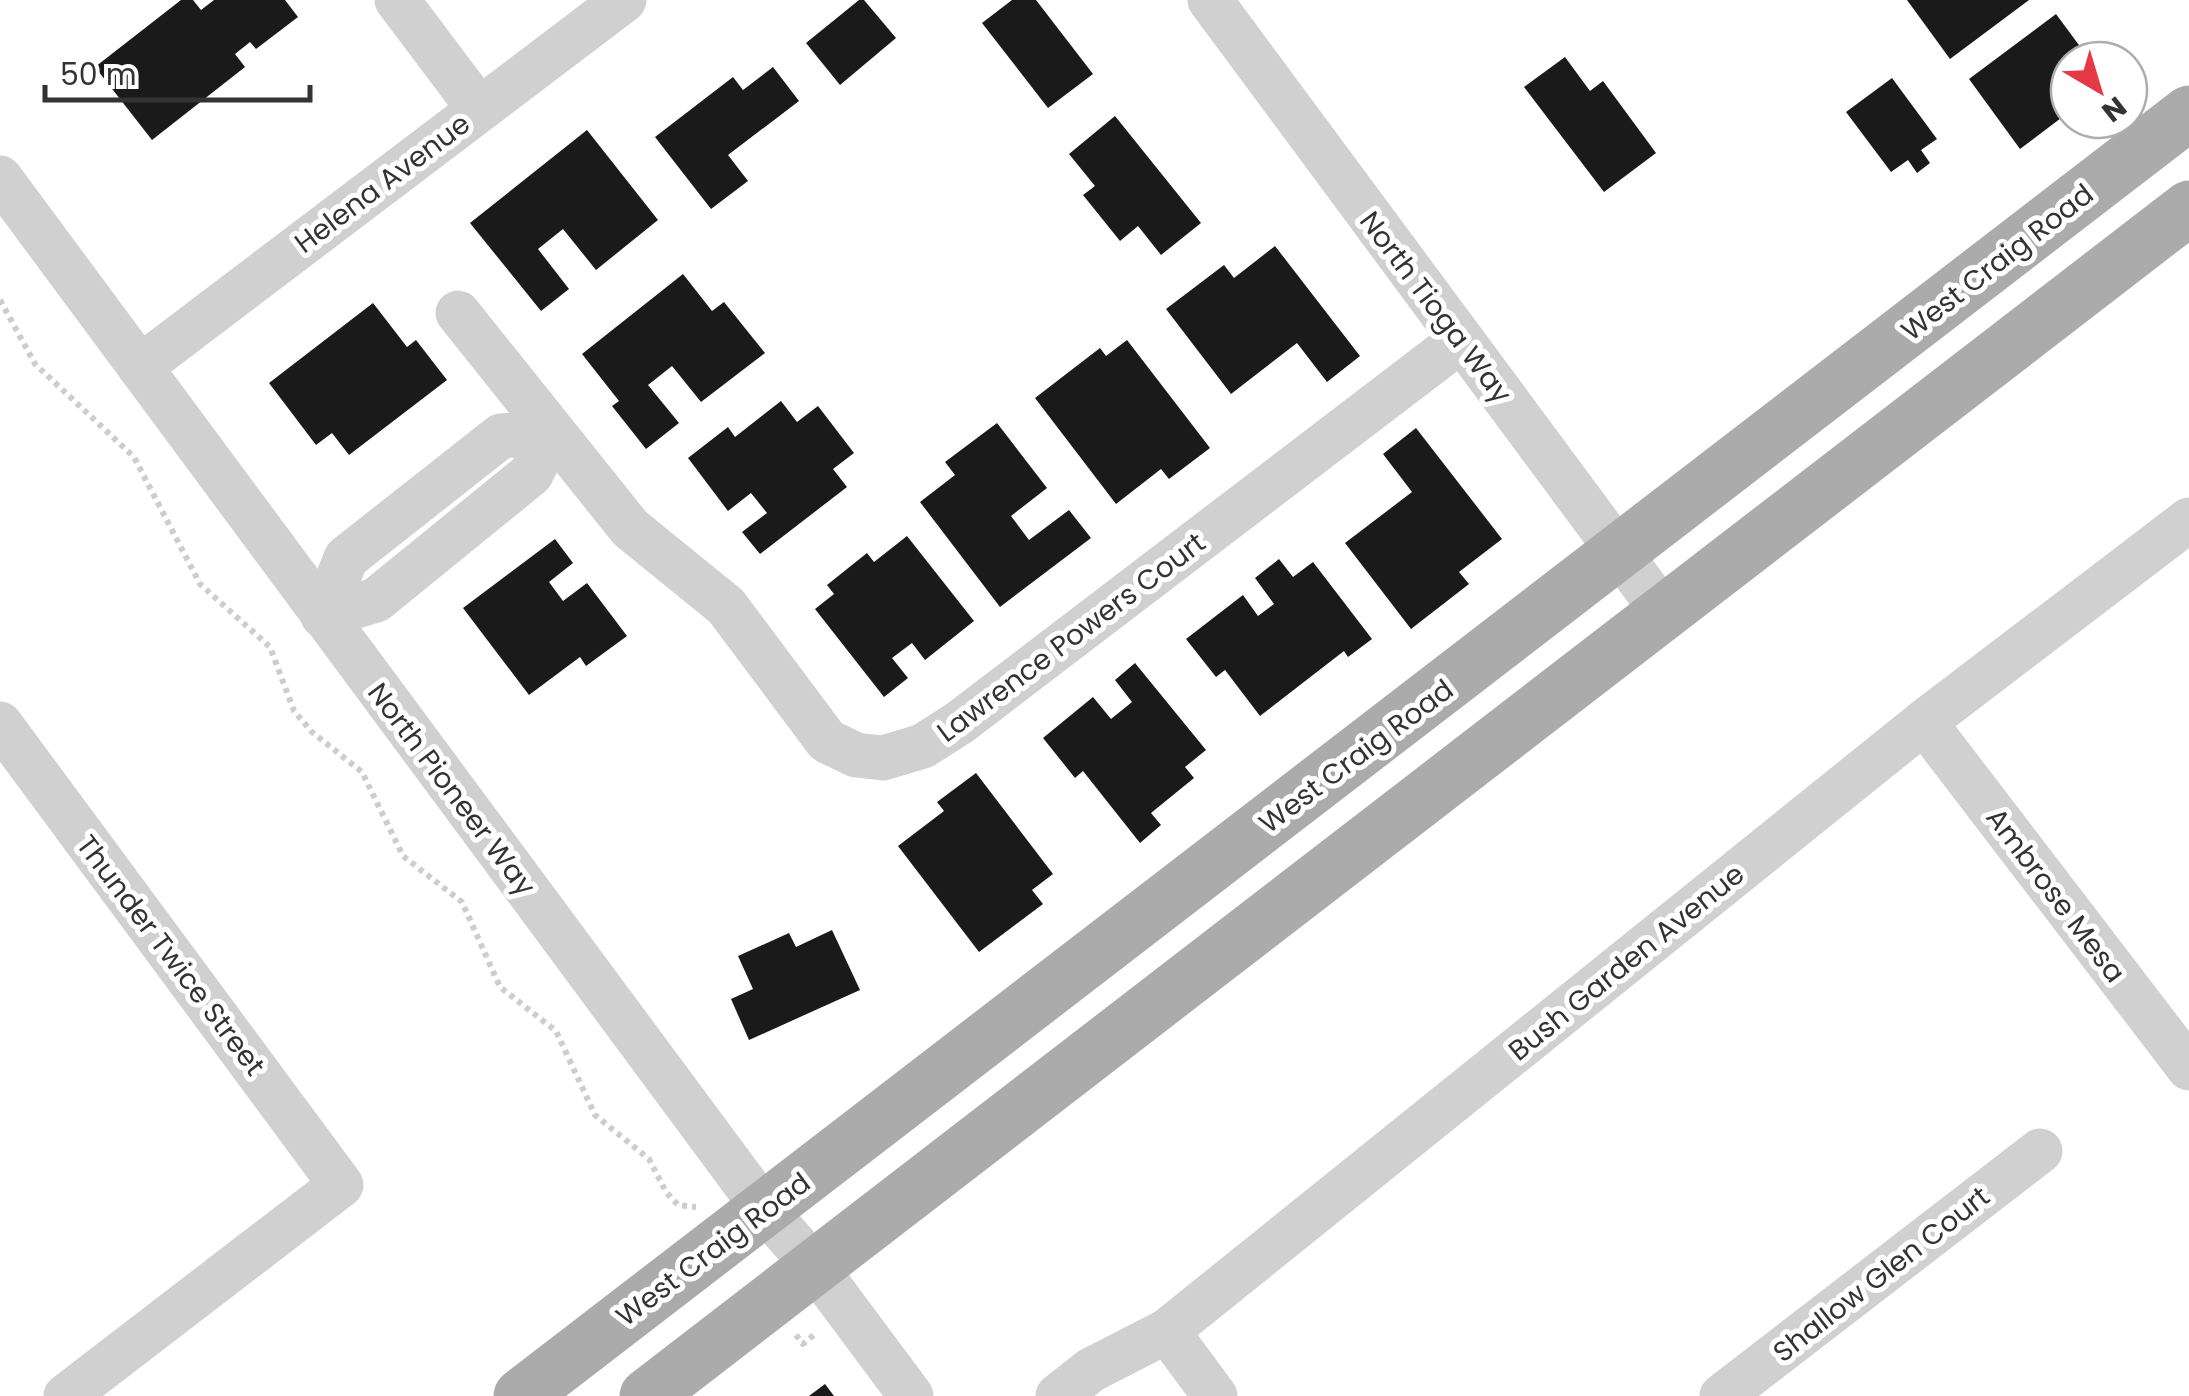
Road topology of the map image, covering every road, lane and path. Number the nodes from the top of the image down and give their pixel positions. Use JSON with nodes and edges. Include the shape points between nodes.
{"nodes":[{"id":1,"x":397,"y":0,"type":"edge"},
{"id":2,"x":624,"y":0,"type":"edge"},
{"id":3,"x":1210,"y":0,"type":"edge"},
{"id":4,"x":479,"y":109,"type":"junction"},
{"id":5,"x":2189,"y":114,"type":"edge"},
{"id":6,"x":0,"y":178,"type":"edge"},
{"id":7,"x":2189,"y":208,"type":"edge"},
{"id":8,"x":0,"y":300,"type":"edge"},
{"id":9,"x":458,"y":313,"type":"dead end"},
{"id":10,"x":1460,"y":340,"type":"junction"},
{"id":11,"x":140,"y":367,"type":"junction"},
{"id":12,"x":552,"y":432,"type":"junction"},
{"id":13,"x":426,"y":497,"type":"junction"},
{"id":14,"x":2189,"y":520,"type":"edge"},
{"id":15,"x":456,"y":535,"type":"junction"},
{"id":16,"x":1620,"y":554,"type":"junction"},
{"id":17,"x":1664,"y":613,"type":"junction"},
{"id":18,"x":323,"y":616,"type":"junction"},
{"id":19,"x":1924,"y":722,"type":"junction"},
{"id":20,"x":0,"y":724,"type":"edge"},
{"id":21,"x":2184,"y":1051,"type":"edge"},
{"id":22,"x":2040,"y":1152,"type":"dead end"},
{"id":23,"x":696,"y":1207,"type":"dead end"},
{"id":24,"x":764,"y":1209,"type":"junction"},
{"id":25,"x":815,"y":1267,"type":"junction"},
{"id":26,"x":1167,"y":1331,"type":"junction"},
{"id":27,"x":66,"y":1396,"type":"edge"},
{"id":28,"x":521,"y":1396,"type":"edge"},
{"id":29,"x":648,"y":1396,"type":"edge"},
{"id":30,"x":911,"y":1396,"type":"edge"},
{"id":31,"x":1058,"y":1396,"type":"edge"},
{"id":32,"x":1215,"y":1396,"type":"edge"},
{"id":33,"x":1722,"y":1396,"type":"edge"}],
"edges":[{"from":1,"to":4,"type":"street"},
{"from":2,"to":4,"type":"street","name":"Helena Avenue"},
{"from":3,"to":10,"type":"street","name":"North Tioga Way"},
{"from":4,"to":11,"type":"street","name":"Helena Avenue"},
{"from":5,"to":16,"type":"main road","name":"West Craig Road"},
{"from":6,"to":11,"type":"street","name":"North Pioneer Way"},
{"from":7,"to":17,"type":"main road"},
{"from":8,"to":23,"type":"path","via":[[35,364],[134,457],[200,584],[270,647],[294,711],[362,772],[402,856],[462,902],[500,987],[556,1031],[594,1115],[649,1159],[678,1204]]},
{"from":9,"to":12,"type":"street"},
{"from":10,"to":12,"type":"street","name":"Lawrence Powers Court","via":[[974,711],[923,746],[883,758],[856,755],[826,740],[726,606],[630,528]]},
{"from":10,"to":16,"type":"street","name":"North Tioga Way"},
{"from":11,"to":18,"type":"street","name":"North Pioneer Way"},
{"from":12,"to":13,"type":"street","via":[[500,436]]},
{"from":12,"to":15,"type":"street","via":[[532,474]]},
{"from":13,"to":15,"type":"street"},
{"from":13,"to":18,"type":"street","via":[[346,558]]},
{"from":14,"to":19,"type":"street","name":"Bush Garden Avenue"},
{"from":15,"to":18,"type":"street","via":[[376,600]]},
{"from":16,"to":17,"type":"street","name":"North Tioga Way"},
{"from":16,"to":24,"type":"main road","name":"West Craig Road"},
{"from":17,"to":25,"type":"main road"},
{"from":18,"to":24,"type":"street","name":"North Pioneer Way"},
{"from":19,"to":21,"type":"street","name":"Ambrose Mesa"},
{"from":19,"to":26,"type":"street","name":"Bush Garden Avenue"},
{"from":20,"to":27,"type":"street","name":"Thunder Twice Street","via":[[341,1186]]},
{"from":22,"to":33,"type":"street","name":"Shallow Glen Court"},
{"from":24,"to":25,"type":"street","name":"North Pioneer Way"},
{"from":24,"to":28,"type":"main road","name":"West Craig Road"},
{"from":25,"to":29,"type":"main road"},
{"from":25,"to":30,"type":"street","name":"North Pioneer Way"},
{"from":26,"to":31,"type":"street","name":"Bush Garden Avenue","via":[[1091,1370]]},
{"from":26,"to":32,"type":"street"}]}
